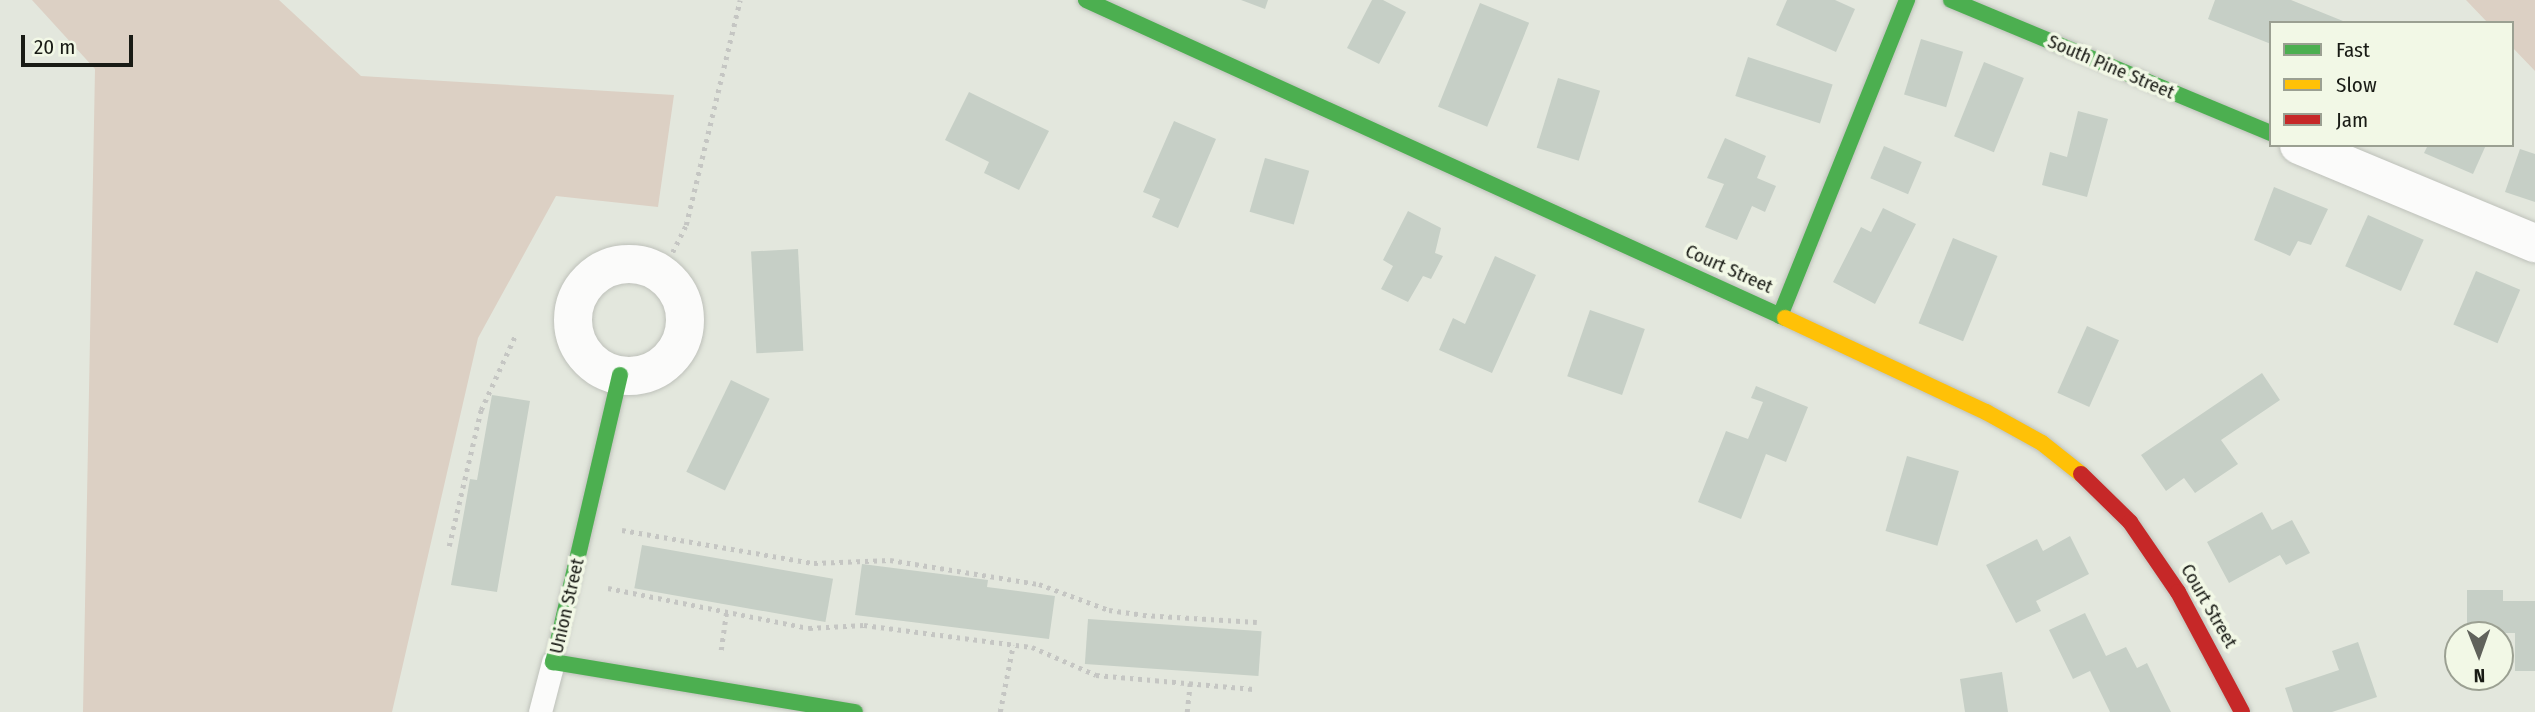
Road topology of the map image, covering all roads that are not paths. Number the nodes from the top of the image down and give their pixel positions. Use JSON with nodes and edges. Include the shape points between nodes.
{"nodes":[{"id":1,"x":1086,"y":0,"type":"edge"},
{"id":2,"x":1907,"y":0,"type":"edge"},
{"id":3,"x":1951,"y":0,"type":"edge"},
{"id":4,"x":2269,"y":132,"type":"edge"},
{"id":5,"x":2304,"y":147,"type":"edge"},
{"id":6,"x":2535,"y":243,"type":"edge"},
{"id":7,"x":1780,"y":316,"type":"junction"},
{"id":8,"x":620,"y":375,"type":"junction"},
{"id":9,"x":553,"y":662,"type":"junction"},
{"id":10,"x":540,"y":712,"type":"edge"},
{"id":11,"x":855,"y":712,"type":"edge"},
{"id":12,"x":2242,"y":712,"type":"edge"}],
"edges":[{"from":1,"to":7,"type":"street","name":"Court Street"},
{"from":2,"to":7,"type":"street"},
{"from":3,"to":4,"type":"street","name":"South Pine Street"},
{"from":5,"to":6,"type":"street"},
{"from":7,"to":12,"type":"street","name":"Court Street","via":[[1986,412],[2042,443],[2097,487],[2161,565]]},
{"from":8,"to":8,"type":"street","via":[[650,372],[669,360],[682,342],[685,304],[678,288],[662,275],[641,268],[613,268],[591,276],[572,306],[571,326],[577,344],[595,363]]},
{"from":8,"to":9,"type":"street","name":"Union Street"},
{"from":9,"to":10,"type":"lane"},
{"from":9,"to":11,"type":"street","name":"Union Street"}]}
